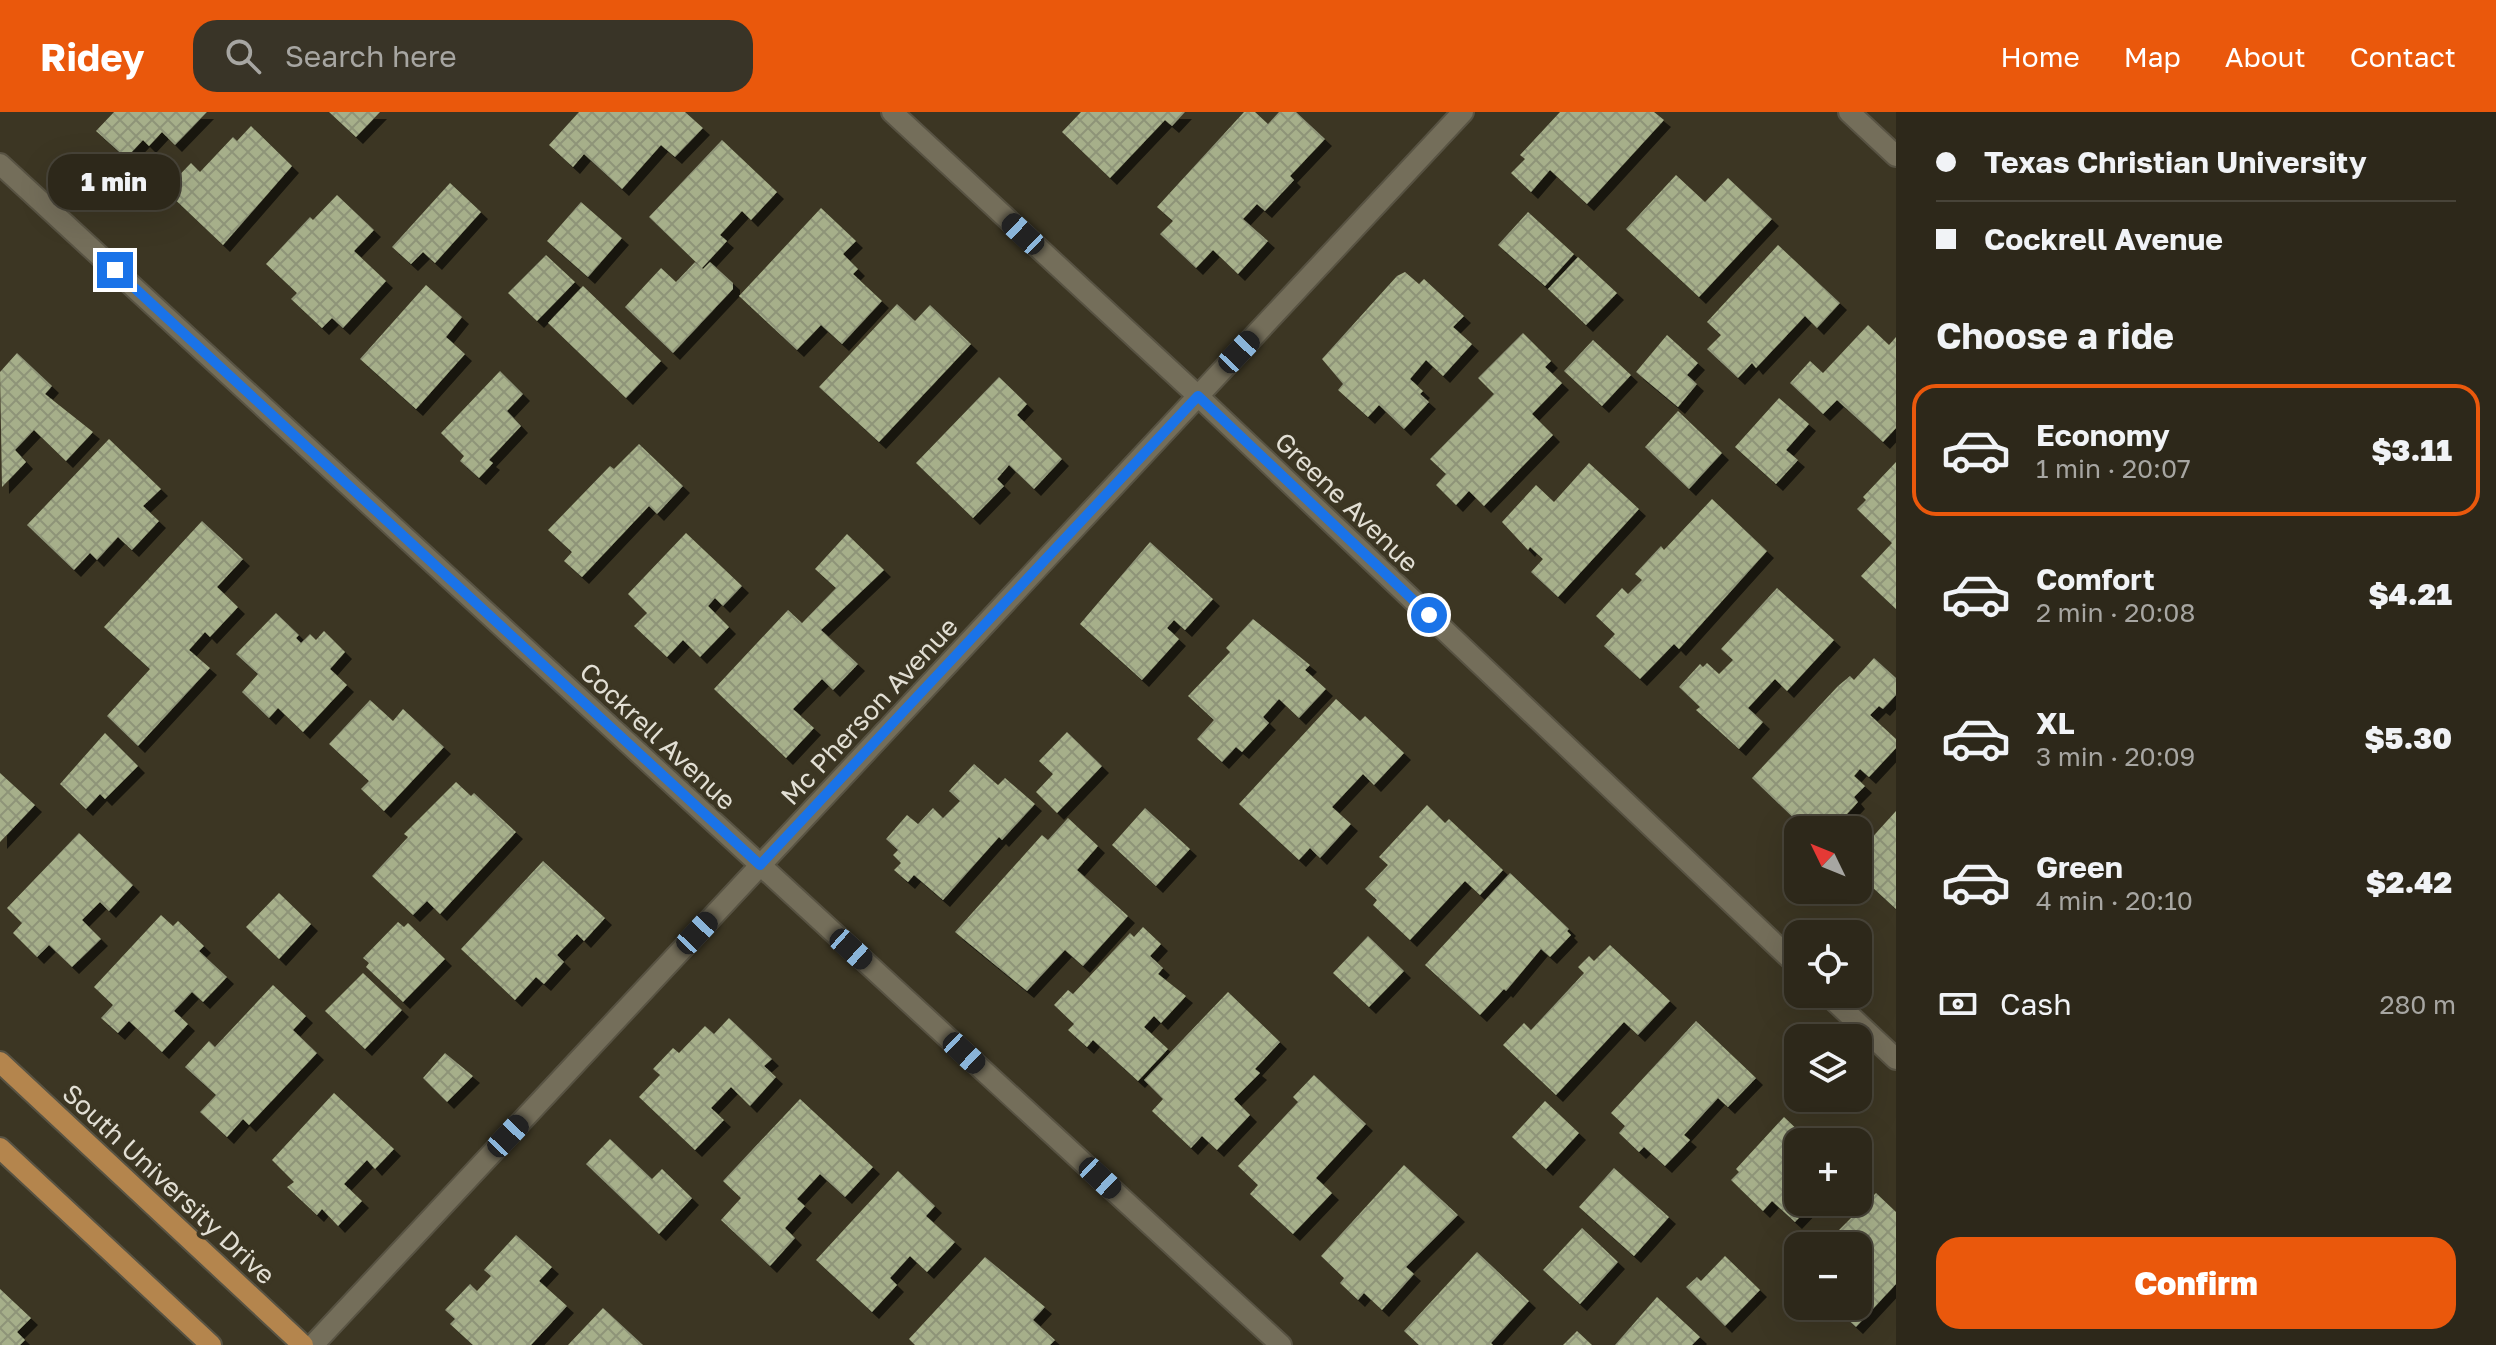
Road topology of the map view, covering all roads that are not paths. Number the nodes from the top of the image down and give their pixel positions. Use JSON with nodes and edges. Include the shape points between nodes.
{"nodes":[{"id":1,"x":892,"y":112,"type":"edge"},
{"id":2,"x":1463,"y":112,"type":"edge"},
{"id":3,"x":1849,"y":112,"type":"edge"},
{"id":4,"x":1896,"y":156,"type":"edge"},
{"id":5,"x":0,"y":164,"type":"edge"},
{"id":6,"x":1198,"y":396,"type":"junction"},
{"id":7,"x":760,"y":865,"type":"junction"},
{"id":8,"x":1784,"y":953,"type":"edge"},
{"id":9,"x":1842,"y":1008,"type":"edge"},
{"id":10,"x":1896,"y":1059,"type":"edge"},
{"id":11,"x":0,"y":1062,"type":"edge"},
{"id":12,"x":0,"y":1148,"type":"edge"},
{"id":13,"x":211,"y":1345,"type":"edge"},
{"id":14,"x":303,"y":1345,"type":"edge"},
{"id":15,"x":313,"y":1345,"type":"edge"},
{"id":16,"x":1281,"y":1345,"type":"edge"}],
"edges":[{"from":1,"to":6,"type":"street","name":"Greene Avenue"},
{"from":2,"to":6,"type":"street","name":"Mc Pherson Avenue"},
{"from":3,"to":4,"type":"street"},
{"from":5,"to":7,"type":"street","name":"Cockrell Avenue"},
{"from":6,"to":7,"type":"street","name":"Mc Pherson Avenue"},
{"from":6,"to":8,"type":"street","name":"Greene Avenue"},
{"from":7,"to":15,"type":"street","name":"Mc Pherson Avenue"},
{"from":7,"to":16,"type":"street","name":"Cockrell Avenue"},
{"from":9,"to":10,"type":"street"},
{"from":11,"to":14,"type":"main road","name":"South University Drive"},
{"from":12,"to":13,"type":"main road"}]}
